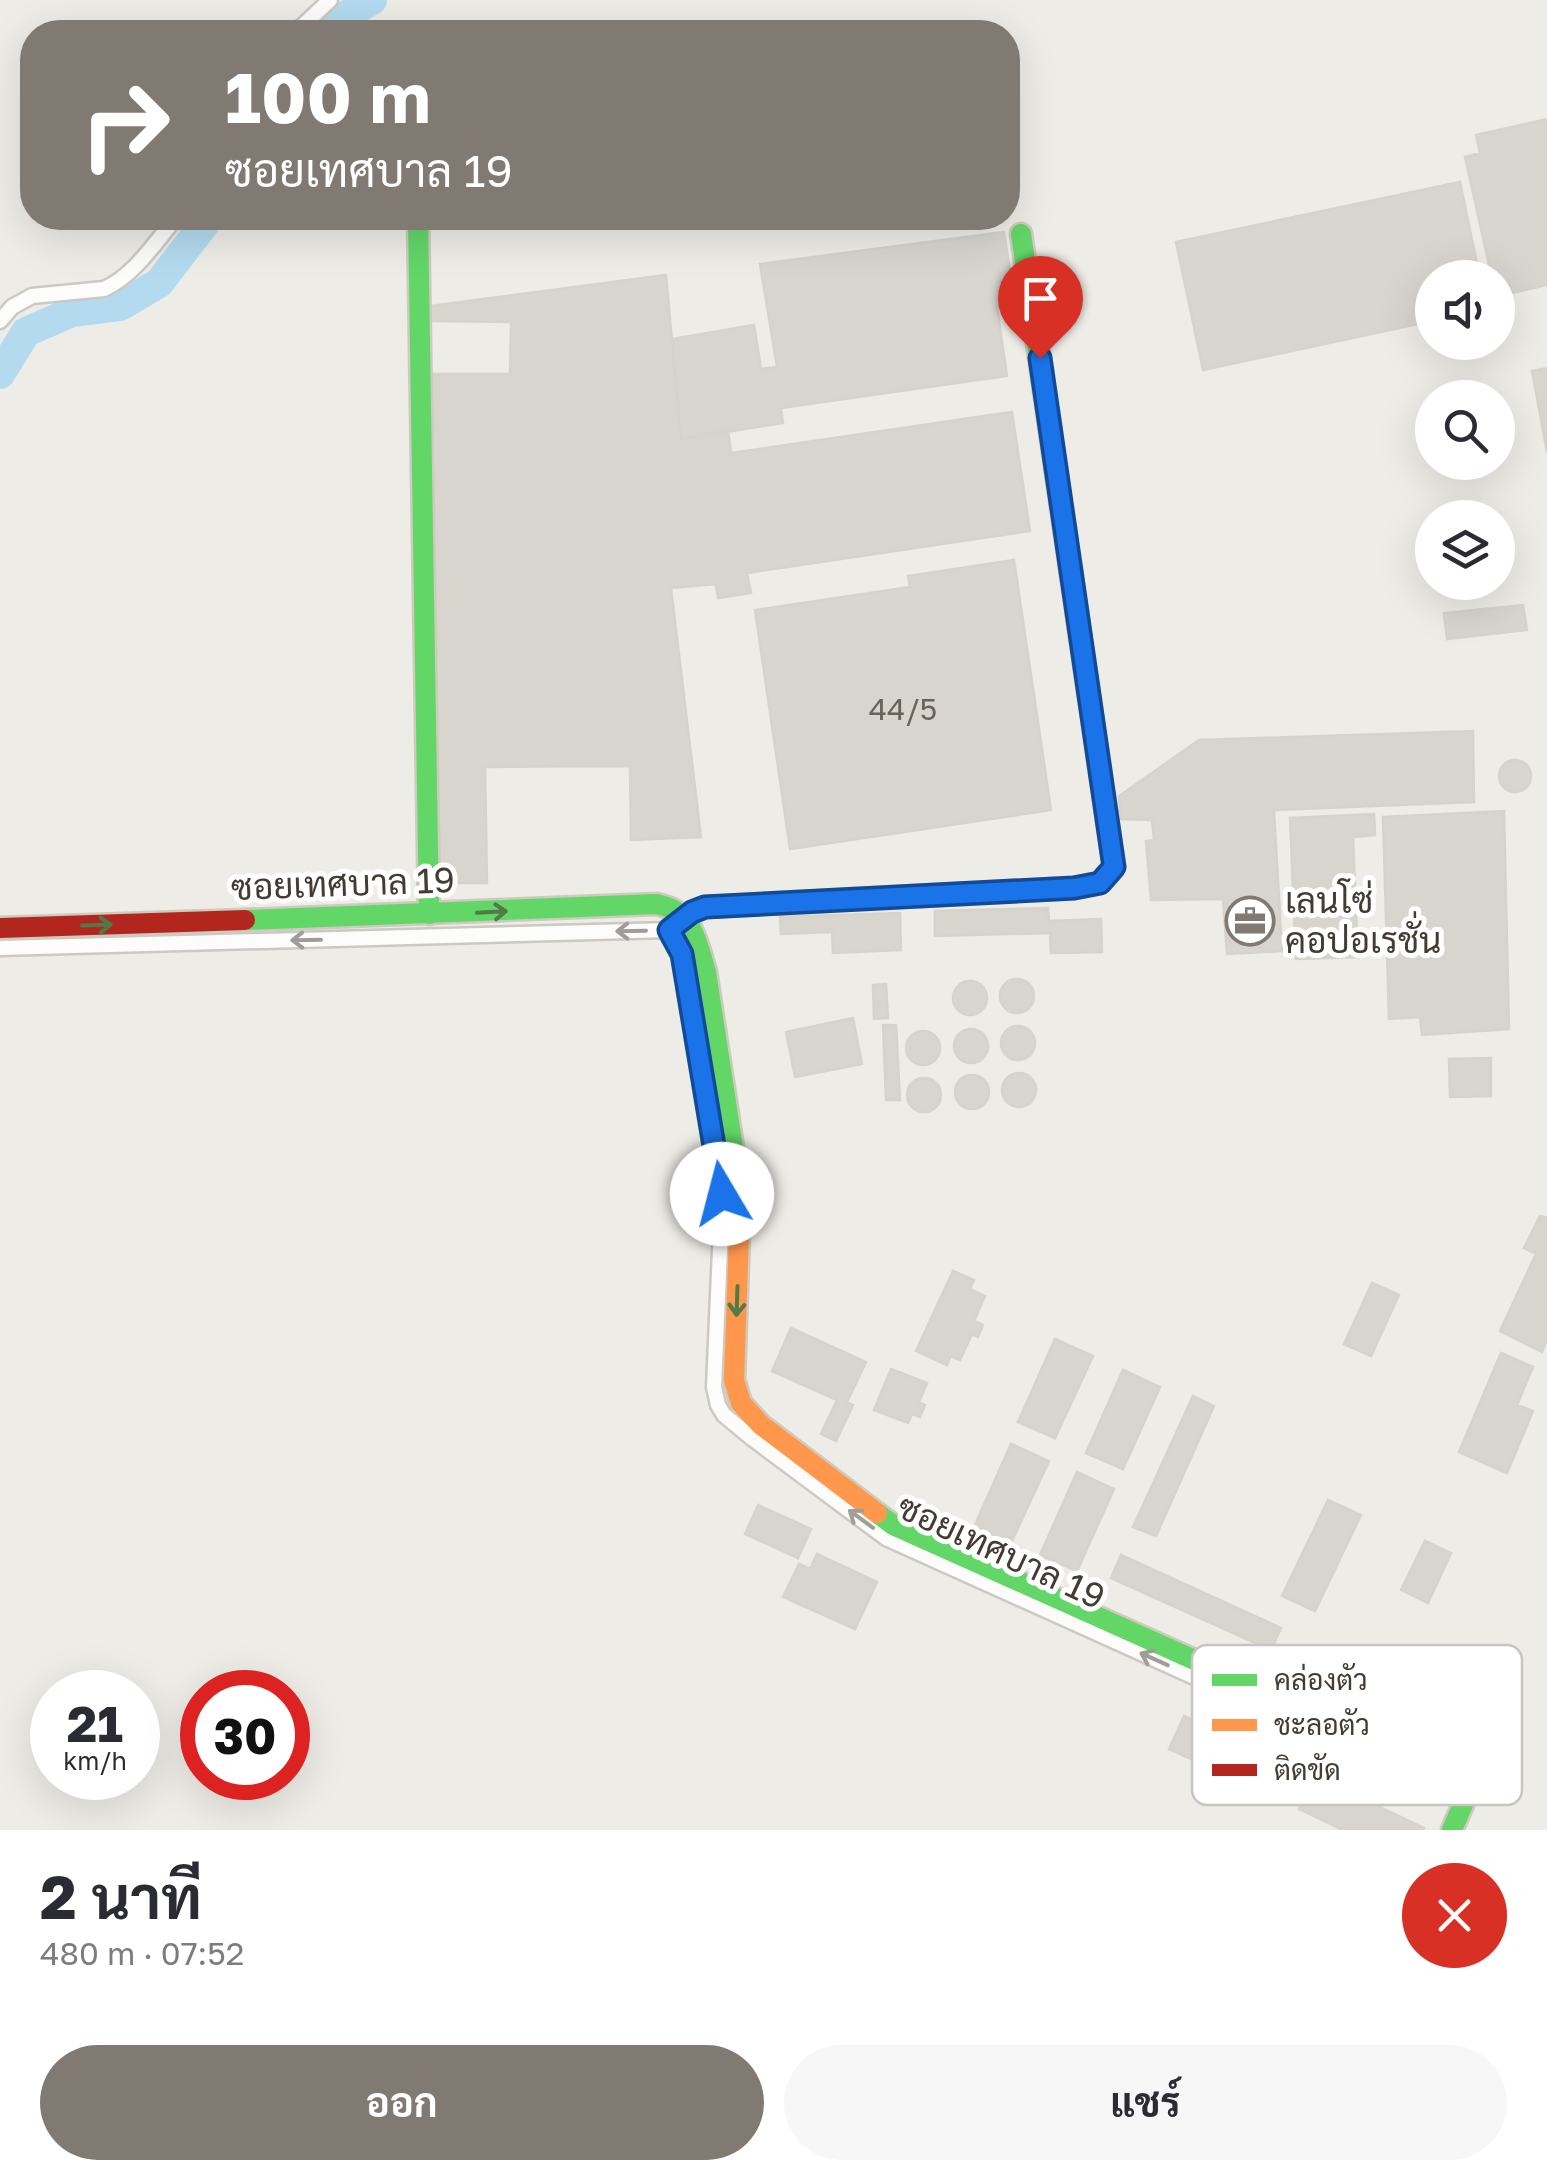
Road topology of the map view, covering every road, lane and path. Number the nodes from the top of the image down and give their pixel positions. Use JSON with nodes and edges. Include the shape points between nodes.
{"nodes":[{"id":1,"x":330,"y":0,"type":"edge"},
{"id":2,"x":309,"y":20,"type":"edge"},
{"id":3,"x":165,"y":230,"type":"edge"},
{"id":4,"x":418,"y":230,"type":"edge"},
{"id":5,"x":1021,"y":234,"type":"dead end"},
{"id":6,"x":0,"y":321,"type":"edge"},
{"id":7,"x":428,"y":914,"type":"junction"},
{"id":8,"x":676,"y":924,"type":"junction"},
{"id":9,"x":0,"y":928,"type":"edge"},
{"id":10,"x":0,"y":948,"type":"edge"},
{"id":11,"x":1192,"y":1660,"type":"edge"},
{"id":12,"x":1463,"y":1805,"type":"edge"},
{"id":13,"x":1452,"y":1830,"type":"edge"}],
"edges":[{"from":1,"to":2,"type":"street"},
{"from":3,"to":6,"type":"street","via":[[115,284],[32,296]]},
{"from":4,"to":7,"type":"street"},
{"from":5,"to":8,"type":"street","name":"ซอยเทศบาล 19","via":[[1114,867],[1100,883],[1074,888],[705,907]]},
{"from":7,"to":8,"type":"street","name":"ซอยเทศบาล 19","one_way":true,"via":[[657,904],[675,910]]},
{"from":9,"to":7,"type":"street","name":"ซอยเทศบาล 19","one_way":true},
{"from":8,"to":10,"type":"street","name":"ซอยเทศบาล 19","one_way":true},
{"from":8,"to":11,"type":"street","name":"ซอยเทศบาล 19","via":[[696,939],[706,972],[731,1199],[734,1380],[741,1403],[792,1458],[893,1526]]},
{"from":12,"to":13,"type":"street","name":"ซอยเทศบาล 19"}]}
